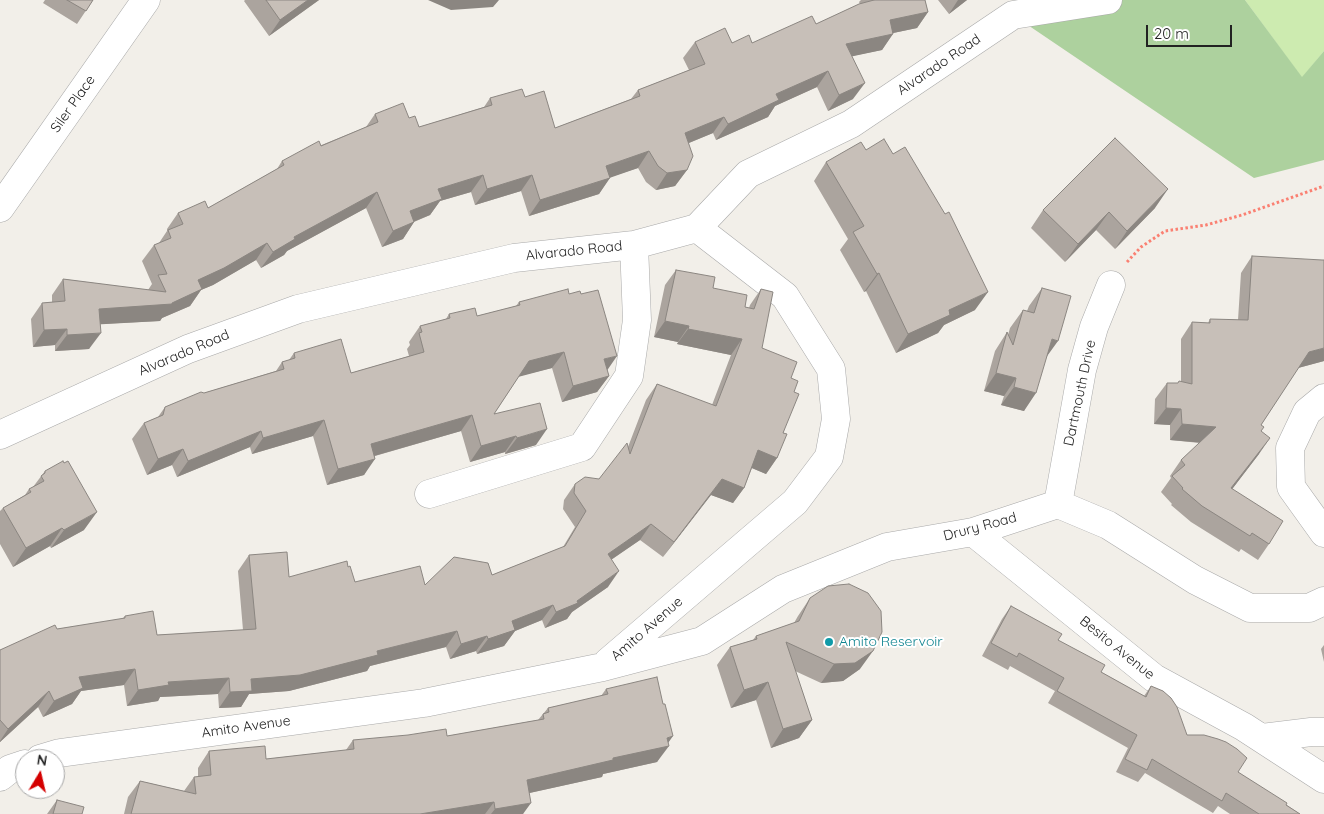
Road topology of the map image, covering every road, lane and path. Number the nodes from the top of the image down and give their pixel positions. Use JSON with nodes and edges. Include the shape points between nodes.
{"nodes":[{"id":1,"x":146,"y":0,"type":"edge"},
{"id":2,"x":1108,"y":0,"type":"edge"},
{"id":3,"x":1324,"y":186,"type":"edge"},
{"id":4,"x":0,"y":208,"type":"edge"},
{"id":5,"x":696,"y":228,"type":"junction"},
{"id":6,"x":634,"y":245,"type":"junction"},
{"id":7,"x":1111,"y":285,"type":"joint"},
{"id":8,"x":1324,"y":398,"type":"edge"},
{"id":9,"x":0,"y":435,"type":"edge"},
{"id":10,"x":429,"y":494,"type":"dead end"},
{"id":11,"x":1058,"y":504,"type":"junction"},
{"id":12,"x":973,"y":532,"type":"junction"},
{"id":13,"x":1324,"y":533,"type":"edge"},
{"id":14,"x":1324,"y":601,"type":"edge"},
{"id":15,"x":603,"y":666,"type":"junction"},
{"id":16,"x":1324,"y":732,"type":"edge"},
{"id":17,"x":1262,"y":738,"type":"junction"},
{"id":18,"x":65,"y":752,"type":"edge"},
{"id":19,"x":15,"y":767,"type":"edge"},
{"id":20,"x":0,"y":777,"type":"edge"},
{"id":21,"x":1324,"y":780,"type":"edge"}],
"edges":[{"from":1,"to":4,"type":"street","name":"Siler Place"},
{"from":2,"to":5,"type":"street","name":"Alvarado Road","via":[[1013,15],[851,124],[748,174]]},
{"from":3,"to":7,"type":"path","via":[[1242,215],[1165,231],[1141,247],[1122,267]]},
{"from":5,"to":6,"type":"street","name":"Alvarado Road"},
{"from":5,"to":15,"type":"street","name":"Amito Avenue","via":[[785,296],[832,369],[836,418],[830,457],[795,502]]},
{"from":6,"to":9,"type":"street","name":"Alvarado Road","via":[[514,258],[298,308],[188,349]]},
{"from":6,"to":10,"type":"street","via":[[637,320],[629,376],[582,447]]},
{"from":7,"to":11,"type":"street","name":"Dartmouth Drive","via":[[1094,327],[1082,370]]},
{"from":8,"to":13,"type":"street","via":[[1307,412],[1290,448],[1291,487]]},
{"from":11,"to":12,"type":"street","name":"Drury Road"},
{"from":11,"to":14,"type":"street","via":[[1108,525],[1196,580],[1250,608],[1309,608]]},
{"from":12,"to":15,"type":"street","name":"Drury Road","via":[[887,547],[783,590],[702,641]]},
{"from":12,"to":17,"type":"street","name":"Besito Avenue","via":[[1154,678]]},
{"from":15,"to":18,"type":"street","name":"Amito Avenue","via":[[424,703]]},
{"from":16,"to":17,"type":"street"},
{"from":17,"to":21,"type":"street","name":"Besito Avenue"},
{"from":19,"to":20,"type":"street"}]}
